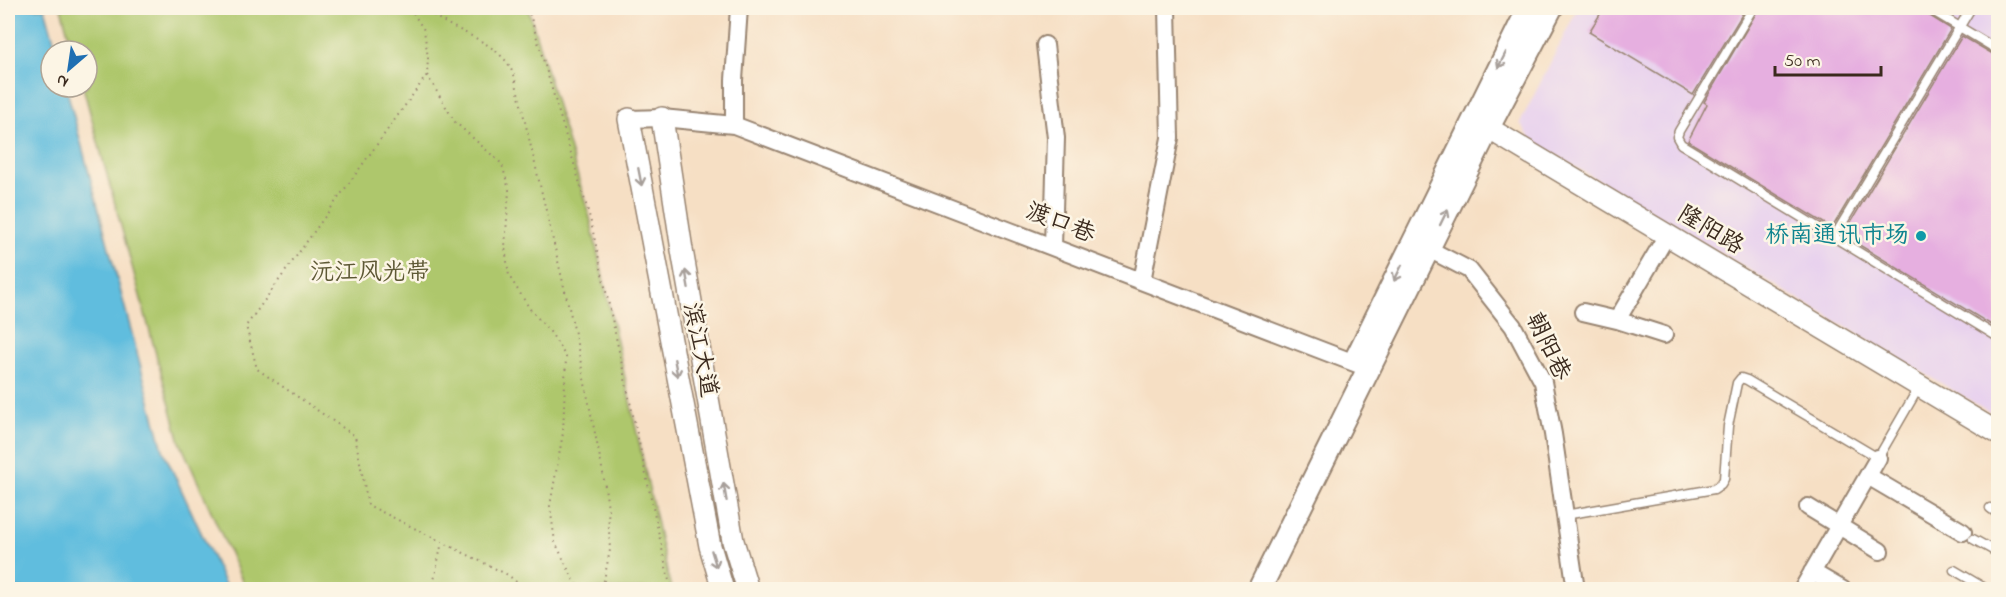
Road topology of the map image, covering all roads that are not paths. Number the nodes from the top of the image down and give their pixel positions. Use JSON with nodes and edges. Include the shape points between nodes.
{"nodes":[{"id":1,"x":739,"y":8,"type":"edge"},
{"id":2,"x":1167,"y":8,"type":"edge"},
{"id":3,"x":1529,"y":8,"type":"edge"},
{"id":4,"x":1551,"y":8,"type":"edge"},
{"id":5,"x":1753,"y":8,"type":"edge"},
{"id":6,"x":1928,"y":8,"type":"edge"},
{"id":7,"x":1971,"y":8,"type":"edge"},
{"id":8,"x":1960,"y":27,"type":"junction"},
{"id":9,"x":1045,"y":45,"type":"dead end"},
{"id":10,"x":1998,"y":50,"type":"edge"},
{"id":11,"x":662,"y":118,"type":"junction"},
{"id":12,"x":629,"y":119,"type":"joint"},
{"id":13,"x":734,"y":125,"type":"junction"},
{"id":14,"x":1488,"y":128,"type":"junction"},
{"id":15,"x":1667,"y":235,"type":"junction"},
{"id":16,"x":1834,"y":237,"type":"junction"},
{"id":17,"x":1421,"y":244,"type":"junction"},
{"id":18,"x":1053,"y":247,"type":"junction"},
{"id":19,"x":1142,"y":281,"type":"junction"},
{"id":20,"x":1583,"y":312,"type":"dead end"},
{"id":21,"x":1617,"y":320,"type":"junction"},
{"id":22,"x":1664,"y":334,"type":"dead end"},
{"id":23,"x":1998,"y":335,"type":"edge"},
{"id":24,"x":1361,"y":366,"type":"junction"},
{"id":25,"x":1920,"y":386,"type":"junction"},
{"id":26,"x":1998,"y":433,"type":"edge"},
{"id":27,"x":1878,"y":458,"type":"junction"},
{"id":28,"x":1868,"y":476,"type":"junction"},
{"id":29,"x":1808,"y":507,"type":"dead end"},
{"id":30,"x":1990,"y":508,"type":"dead end"},
{"id":31,"x":1998,"y":513,"type":"edge"},
{"id":32,"x":1565,"y":515,"type":"junction"},
{"id":33,"x":1839,"y":526,"type":"junction"},
{"id":34,"x":1968,"y":535,"type":"joint"},
{"id":35,"x":1880,"y":550,"type":"dead end"},
{"id":36,"x":1998,"y":553,"type":"edge"},
{"id":37,"x":1954,"y":570,"type":"dead end"},
{"id":38,"x":1812,"y":572,"type":"junction"},
{"id":39,"x":723,"y":590,"type":"edge"},
{"id":40,"x":748,"y":590,"type":"edge"},
{"id":41,"x":1244,"y":590,"type":"edge"},
{"id":42,"x":1259,"y":590,"type":"edge"},
{"id":43,"x":1576,"y":590,"type":"edge"},
{"id":44,"x":1802,"y":590,"type":"edge"},
{"id":45,"x":1843,"y":590,"type":"edge"},
{"id":46,"x":1988,"y":590,"type":"edge"}],
"edges":[{"from":1,"to":13,"type":"street"},
{"from":2,"to":19,"type":"street","via":[[1170,138]]},
{"from":3,"to":17,"type":"main road","one_way":true},
{"from":4,"to":14,"type":"main road"},
{"from":5,"to":16,"type":"lane","via":[[1677,137],[1681,144]]},
{"from":6,"to":8,"type":"lane"},
{"from":7,"to":8,"type":"lane"},
{"from":8,"to":10,"type":"lane"},
{"from":8,"to":16,"type":"lane"},
{"from":9,"to":18,"type":"street","via":[[1056,138]]},
{"from":11,"to":12,"type":"street","name":"渡口巷"},
{"from":11,"to":13,"type":"street","name":"渡口巷"},
{"from":40,"to":11,"type":"street","name":"滨江大道","one_way":true,"via":[[731,530]]},
{"from":12,"to":39,"type":"street","name":"滨江大道","one_way":true,"via":[[710,546]]},
{"from":13,"to":18,"type":"street","name":"渡口巷"},
{"from":14,"to":15,"type":"street","name":"隆阳路"},
{"from":17,"to":14,"type":"main road","one_way":true},
{"from":15,"to":21,"type":"street"},
{"from":15,"to":25,"type":"street","name":"隆阳路"},
{"from":16,"to":23,"type":"lane"},
{"from":17,"to":24,"type":"main road"},
{"from":17,"to":32,"type":"street","name":"朝阳巷","via":[[1469,270],[1513,326],[1543,382]]},
{"from":18,"to":19,"type":"street","name":"渡口巷"},
{"from":19,"to":24,"type":"street","name":"渡口巷"},
{"from":20,"to":21,"type":"street"},
{"from":21,"to":22,"type":"street"},
{"from":24,"to":41,"type":"main road"},
{"from":24,"to":42,"type":"main road"},
{"from":25,"to":26,"type":"street","name":"隆阳路"},
{"from":25,"to":27,"type":"lane"},
{"from":27,"to":28,"type":"street"},
{"from":27,"to":32,"type":"lane","via":[[1741,378],[1728,426],[1721,484],[1714,489]]},
{"from":28,"to":33,"type":"street"},
{"from":28,"to":34,"type":"street"},
{"from":29,"to":33,"type":"street"},
{"from":30,"to":31,"type":"lane"},
{"from":32,"to":43,"type":"street","name":"朝阳巷"},
{"from":33,"to":35,"type":"street"},
{"from":33,"to":38,"type":"street"},
{"from":34,"to":36,"type":"lane"},
{"from":37,"to":46,"type":"lane"},
{"from":38,"to":44,"type":"street"},
{"from":38,"to":45,"type":"street"}]}
